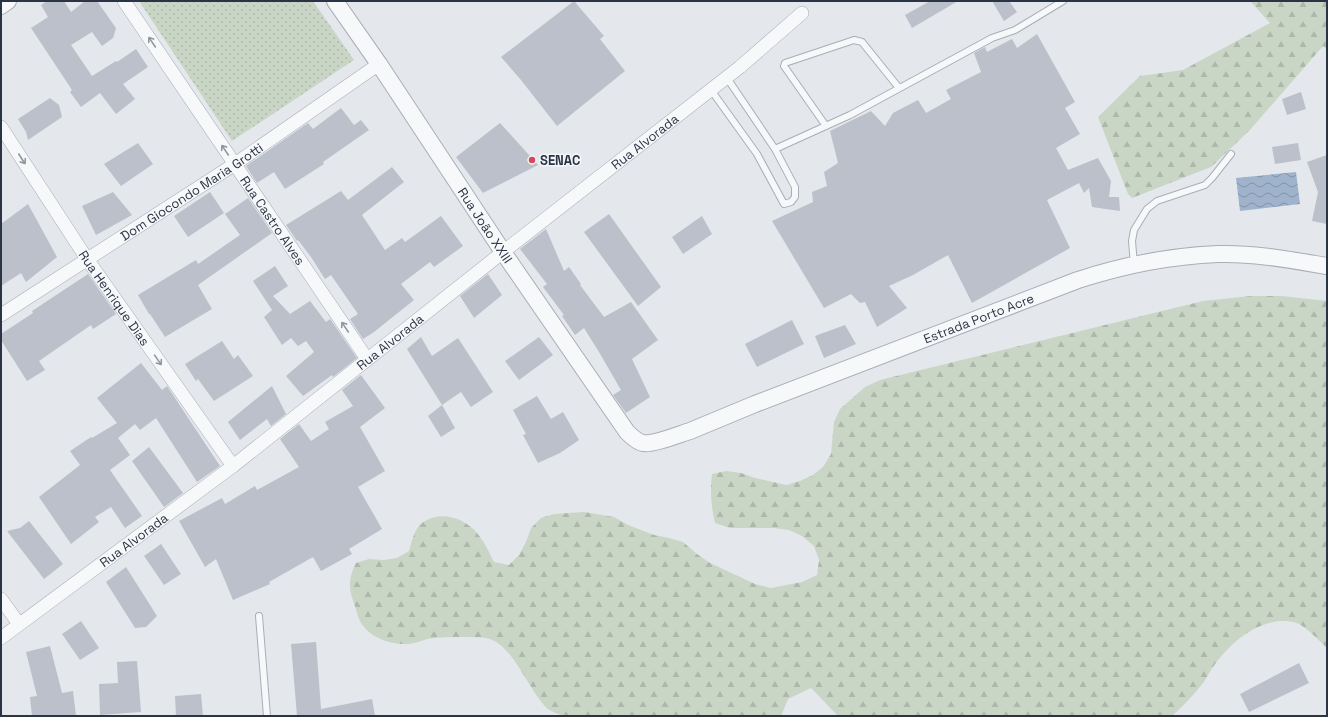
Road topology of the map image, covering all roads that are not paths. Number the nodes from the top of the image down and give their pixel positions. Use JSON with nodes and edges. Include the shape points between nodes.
{"nodes":[{"id":1,"x":8,"y":1,"type":"edge"},
{"id":2,"x":124,"y":1,"type":"edge"},
{"id":3,"x":335,"y":1,"type":"edge"},
{"id":4,"x":1063,"y":1,"type":"edge"},
{"id":5,"x":1,"y":6,"type":"edge"},
{"id":6,"x":802,"y":13,"type":"dead end"},
{"id":7,"x":379,"y":64,"type":"junction"},
{"id":8,"x":727,"y":78,"type":"junction"},
{"id":9,"x":899,"y":88,"type":"junction"},
{"id":10,"x":711,"y":90,"type":"junction"},
{"id":11,"x":826,"y":126,"type":"junction"},
{"id":12,"x":1,"y":127,"type":"edge"},
{"id":13,"x":776,"y":149,"type":"junction"},
{"id":14,"x":1231,"y":154,"type":"dead end"},
{"id":15,"x":235,"y":164,"type":"junction"},
{"id":16,"x":503,"y":252,"type":"junction"},
{"id":17,"x":87,"y":259,"type":"junction"},
{"id":18,"x":1134,"y":265,"type":"junction"},
{"id":19,"x":1327,"y":266,"type":"edge"},
{"id":20,"x":1,"y":315,"type":"edge"},
{"id":21,"x":367,"y":359,"type":"junction"},
{"id":22,"x":643,"y":443,"type":"joint"},
{"id":23,"x":233,"y":466,"type":"junction"},
{"id":24,"x":1,"y":599,"type":"edge"},
{"id":25,"x":259,"y":616,"type":"dead end"},
{"id":26,"x":19,"y":624,"type":"junction"},
{"id":27,"x":1,"y":638,"type":"edge"},
{"id":28,"x":267,"y":716,"type":"edge"}],
"edges":[{"from":1,"to":5,"type":"street"},
{"from":15,"to":2,"type":"street","name":"Rua Castro Alves","one_way":true},
{"from":3,"to":7,"type":"street","name":"Rua João XXIII"},
{"from":4,"to":9,"type":"lane","via":[[1015,30],[992,38]]},
{"from":6,"to":8,"type":"street","name":"Rua Alvorada"},
{"from":7,"to":15,"type":"street","name":"Dom Giocondo Maria Grotti"},
{"from":7,"to":16,"type":"street","name":"Rua João XXIII"},
{"from":8,"to":10,"type":"street","name":"Rua Alvorada"},
{"from":8,"to":13,"type":"lane"},
{"from":9,"to":11,"type":"lane"},
{"from":9,"to":11,"type":"lane","via":[[862,42],[854,40],[785,63],[784,66]]},
{"from":10,"to":13,"type":"lane","via":[[757,154],[784,204],[788,204],[795,197],[795,187]]},
{"from":10,"to":16,"type":"street","name":"Rua Alvorada"},
{"from":11,"to":13,"type":"lane"},
{"from":12,"to":17,"type":"street","name":"Rua Henrique Dias","one_way":true},
{"from":14,"to":18,"type":"lane","via":[[1205,185],[1157,201],[1148,210],[1134,230]]},
{"from":15,"to":17,"type":"street","name":"Dom Giocondo Maria Grotti"},
{"from":21,"to":15,"type":"street","name":"Rua Castro Alves","one_way":true},
{"from":16,"to":21,"type":"street","name":"Rua Alvorada"},
{"from":16,"to":22,"type":"street","name":"Rua João XXIII","via":[[627,432],[635,440]]},
{"from":17,"to":20,"type":"street","name":"Dom Giocondo Maria Grotti"},
{"from":17,"to":23,"type":"street","name":"Rua Henrique Dias","one_way":true},
{"from":18,"to":19,"type":"street","name":"Estrada Porto Acre","via":[[1171,258],[1219,254],[1265,257]]},
{"from":18,"to":22,"type":"street","name":"Estrada Porto Acre","via":[[1078,280],[669,438]]},
{"from":21,"to":23,"type":"street","name":"Rua Alvorada"},
{"from":23,"to":26,"type":"street","name":"Rua Alvorada"},
{"from":24,"to":26,"type":"street"},
{"from":25,"to":28,"type":"lane"},
{"from":26,"to":27,"type":"street","name":"Rua Alvorada"}]}
